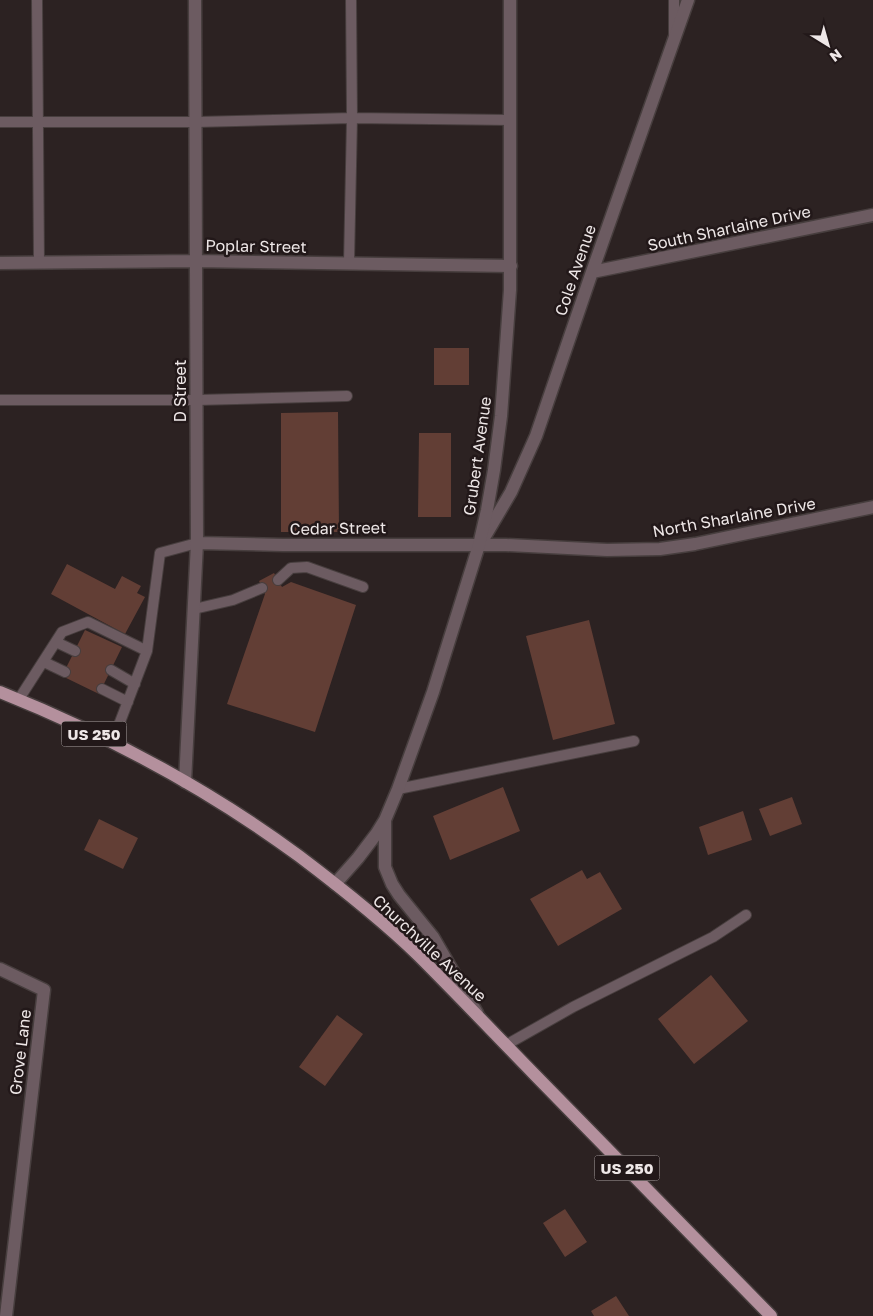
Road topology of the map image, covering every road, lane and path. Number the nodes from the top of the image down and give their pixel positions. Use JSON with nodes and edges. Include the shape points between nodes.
{"nodes":[{"id":1,"x":37,"y":0,"type":"edge"},
{"id":2,"x":195,"y":0,"type":"edge"},
{"id":3,"x":352,"y":0,"type":"edge"},
{"id":4,"x":510,"y":0,"type":"edge"},
{"id":5,"x":674,"y":0,"type":"edge"},
{"id":6,"x":688,"y":0,"type":"edge"},
{"id":7,"x":674,"y":38,"type":"junction"},
{"id":8,"x":352,"y":118,"type":"junction"},
{"id":9,"x":510,"y":120,"type":"junction"},
{"id":10,"x":0,"y":122,"type":"edge"},
{"id":11,"x":37,"y":122,"type":"junction"},
{"id":12,"x":196,"y":122,"type":"junction"},
{"id":13,"x":873,"y":215,"type":"edge"},
{"id":14,"x":196,"y":261,"type":"junction"},
{"id":15,"x":0,"y":263,"type":"edge"},
{"id":16,"x":39,"y":263,"type":"junction"},
{"id":17,"x":349,"y":263,"type":"junction"},
{"id":18,"x":511,"y":266,"type":"junction"},
{"id":19,"x":592,"y":272,"type":"junction"},
{"id":20,"x":347,"y":396,"type":"dead end"},
{"id":21,"x":0,"y":400,"type":"edge"},
{"id":22,"x":197,"y":400,"type":"junction"},
{"id":23,"x":873,"y":507,"type":"edge"},
{"id":24,"x":197,"y":543,"type":"junction"},
{"id":25,"x":479,"y":545,"type":"junction"},
{"id":26,"x":278,"y":580,"type":"dead end"},
{"id":27,"x":364,"y":587,"type":"dead end"},
{"id":28,"x":262,"y":588,"type":"dead end"},
{"id":29,"x":194,"y":609,"type":"junction"},
{"id":30,"x":56,"y":642,"type":"junction"},
{"id":31,"x":75,"y":651,"type":"dead end"},
{"id":32,"x":147,"y":651,"type":"junction"},
{"id":33,"x":44,"y":662,"type":"junction"},
{"id":34,"x":111,"y":670,"type":"dead end"},
{"id":35,"x":65,"y":672,"type":"dead end"},
{"id":36,"x":135,"y":684,"type":"junction"},
{"id":37,"x":102,"y":689,"type":"dead end"},
{"id":38,"x":0,"y":692,"type":"edge"},
{"id":39,"x":20,"y":700,"type":"junction"},
{"id":40,"x":128,"y":702,"type":"junction"},
{"id":41,"x":634,"y":740,"type":"dead end"},
{"id":42,"x":112,"y":743,"type":"junction"},
{"id":43,"x":185,"y":782,"type":"junction"},
{"id":44,"x":398,"y":789,"type":"junction"},
{"id":45,"x":385,"y":820,"type":"junction"},
{"id":46,"x":335,"y":884,"type":"junction"},
{"id":47,"x":746,"y":915,"type":"dead end"},
{"id":48,"x":0,"y":968,"type":"edge"},
{"id":49,"x":482,"y":1021,"type":"junction"},
{"id":50,"x":506,"y":1045,"type":"junction"},
{"id":51,"x":6,"y":1316,"type":"edge"},
{"id":52,"x":771,"y":1316,"type":"edge"}],
"edges":[{"from":1,"to":11,"type":"lane"},
{"from":2,"to":12,"type":"street","name":"D Street"},
{"from":3,"to":8,"type":"lane"},
{"from":4,"to":9,"type":"street","name":"Grubert Avenue"},
{"from":5,"to":7,"type":"lane"},
{"from":6,"to":7,"type":"street","name":"Cole Avenue"},
{"from":7,"to":19,"type":"street","name":"Cole Avenue"},
{"from":8,"to":9,"type":"lane"},
{"from":8,"to":12,"type":"lane"},
{"from":8,"to":17,"type":"lane"},
{"from":9,"to":18,"type":"street","name":"Grubert Avenue"},
{"from":10,"to":11,"type":"lane"},
{"from":11,"to":12,"type":"lane"},
{"from":11,"to":16,"type":"lane"},
{"from":12,"to":14,"type":"street","name":"D Street"},
{"from":13,"to":19,"type":"street","name":"South Sharlaine Drive"},
{"from":14,"to":16,"type":"street","name":"Poplar Street"},
{"from":14,"to":17,"type":"street","name":"Poplar Street"},
{"from":14,"to":22,"type":"street","name":"D Street"},
{"from":15,"to":16,"type":"street","name":"Poplar Street"},
{"from":17,"to":18,"type":"street","name":"Poplar Street"},
{"from":18,"to":25,"type":"street","name":"Grubert Avenue","via":[[499,434]]},
{"from":19,"to":25,"type":"street","name":"Cole Avenue","via":[[524,465]]},
{"from":20,"to":22,"type":"lane"},
{"from":21,"to":22,"type":"lane"},
{"from":22,"to":24,"type":"street","name":"D Street"},
{"from":23,"to":25,"type":"street","name":"North Sharlaine Drive","via":[[660,549]]},
{"from":24,"to":25,"type":"street","name":"Cedar Street"},
{"from":24,"to":29,"type":"street","name":"D Street"},
{"from":24,"to":32,"type":"lane","via":[[160,553]]},
{"from":25,"to":44,"type":"street","name":"Grubert Avenue","via":[[433,692]]},
{"from":26,"to":27,"type":"lane","via":[[291,568],[307,567]]},
{"from":28,"to":29,"type":"lane","via":[[233,600]]},
{"from":29,"to":43,"type":"street","name":"D Street"},
{"from":30,"to":31,"type":"lane"},
{"from":30,"to":32,"type":"lane","via":[[62,632],[88,622]]},
{"from":30,"to":33,"type":"lane"},
{"from":32,"to":36,"type":"lane"},
{"from":33,"to":35,"type":"lane"},
{"from":33,"to":39,"type":"lane"},
{"from":34,"to":36,"type":"lane"},
{"from":36,"to":40,"type":"lane"},
{"from":37,"to":40,"type":"lane"},
{"from":38,"to":39,"type":"main road","name":"Churchville Avenue","number":"US 250"},
{"from":39,"to":42,"type":"main road","name":"Churchville Avenue","number":"US 250"},
{"from":40,"to":42,"type":"lane"},
{"from":41,"to":44,"type":"lane"},
{"from":42,"to":43,"type":"main road","name":"Churchville Avenue","number":"US 250"},
{"from":43,"to":46,"type":"main road","name":"Churchville Avenue","number":"US 250","via":[[297,855]]},
{"from":44,"to":45,"type":"street","name":"Grubert Avenue"},
{"from":45,"to":46,"type":"street","name":"Grubert Avenue","via":[[364,851]]},
{"from":45,"to":49,"type":"street","via":[[385,867],[392,884],[433,937]]},
{"from":46,"to":49,"type":"main road","name":"Churchville Avenue","number":"US 250","via":[[417,954]]},
{"from":47,"to":50,"type":"lane","via":[[713,938],[573,1007]]},
{"from":48,"to":51,"type":"street","name":"Grove Lane","via":[[44,990]]},
{"from":49,"to":50,"type":"main road","name":"Churchville Avenue","number":"US 250"},
{"from":50,"to":52,"type":"main road","name":"Churchville Avenue","number":"US 250"}]}
